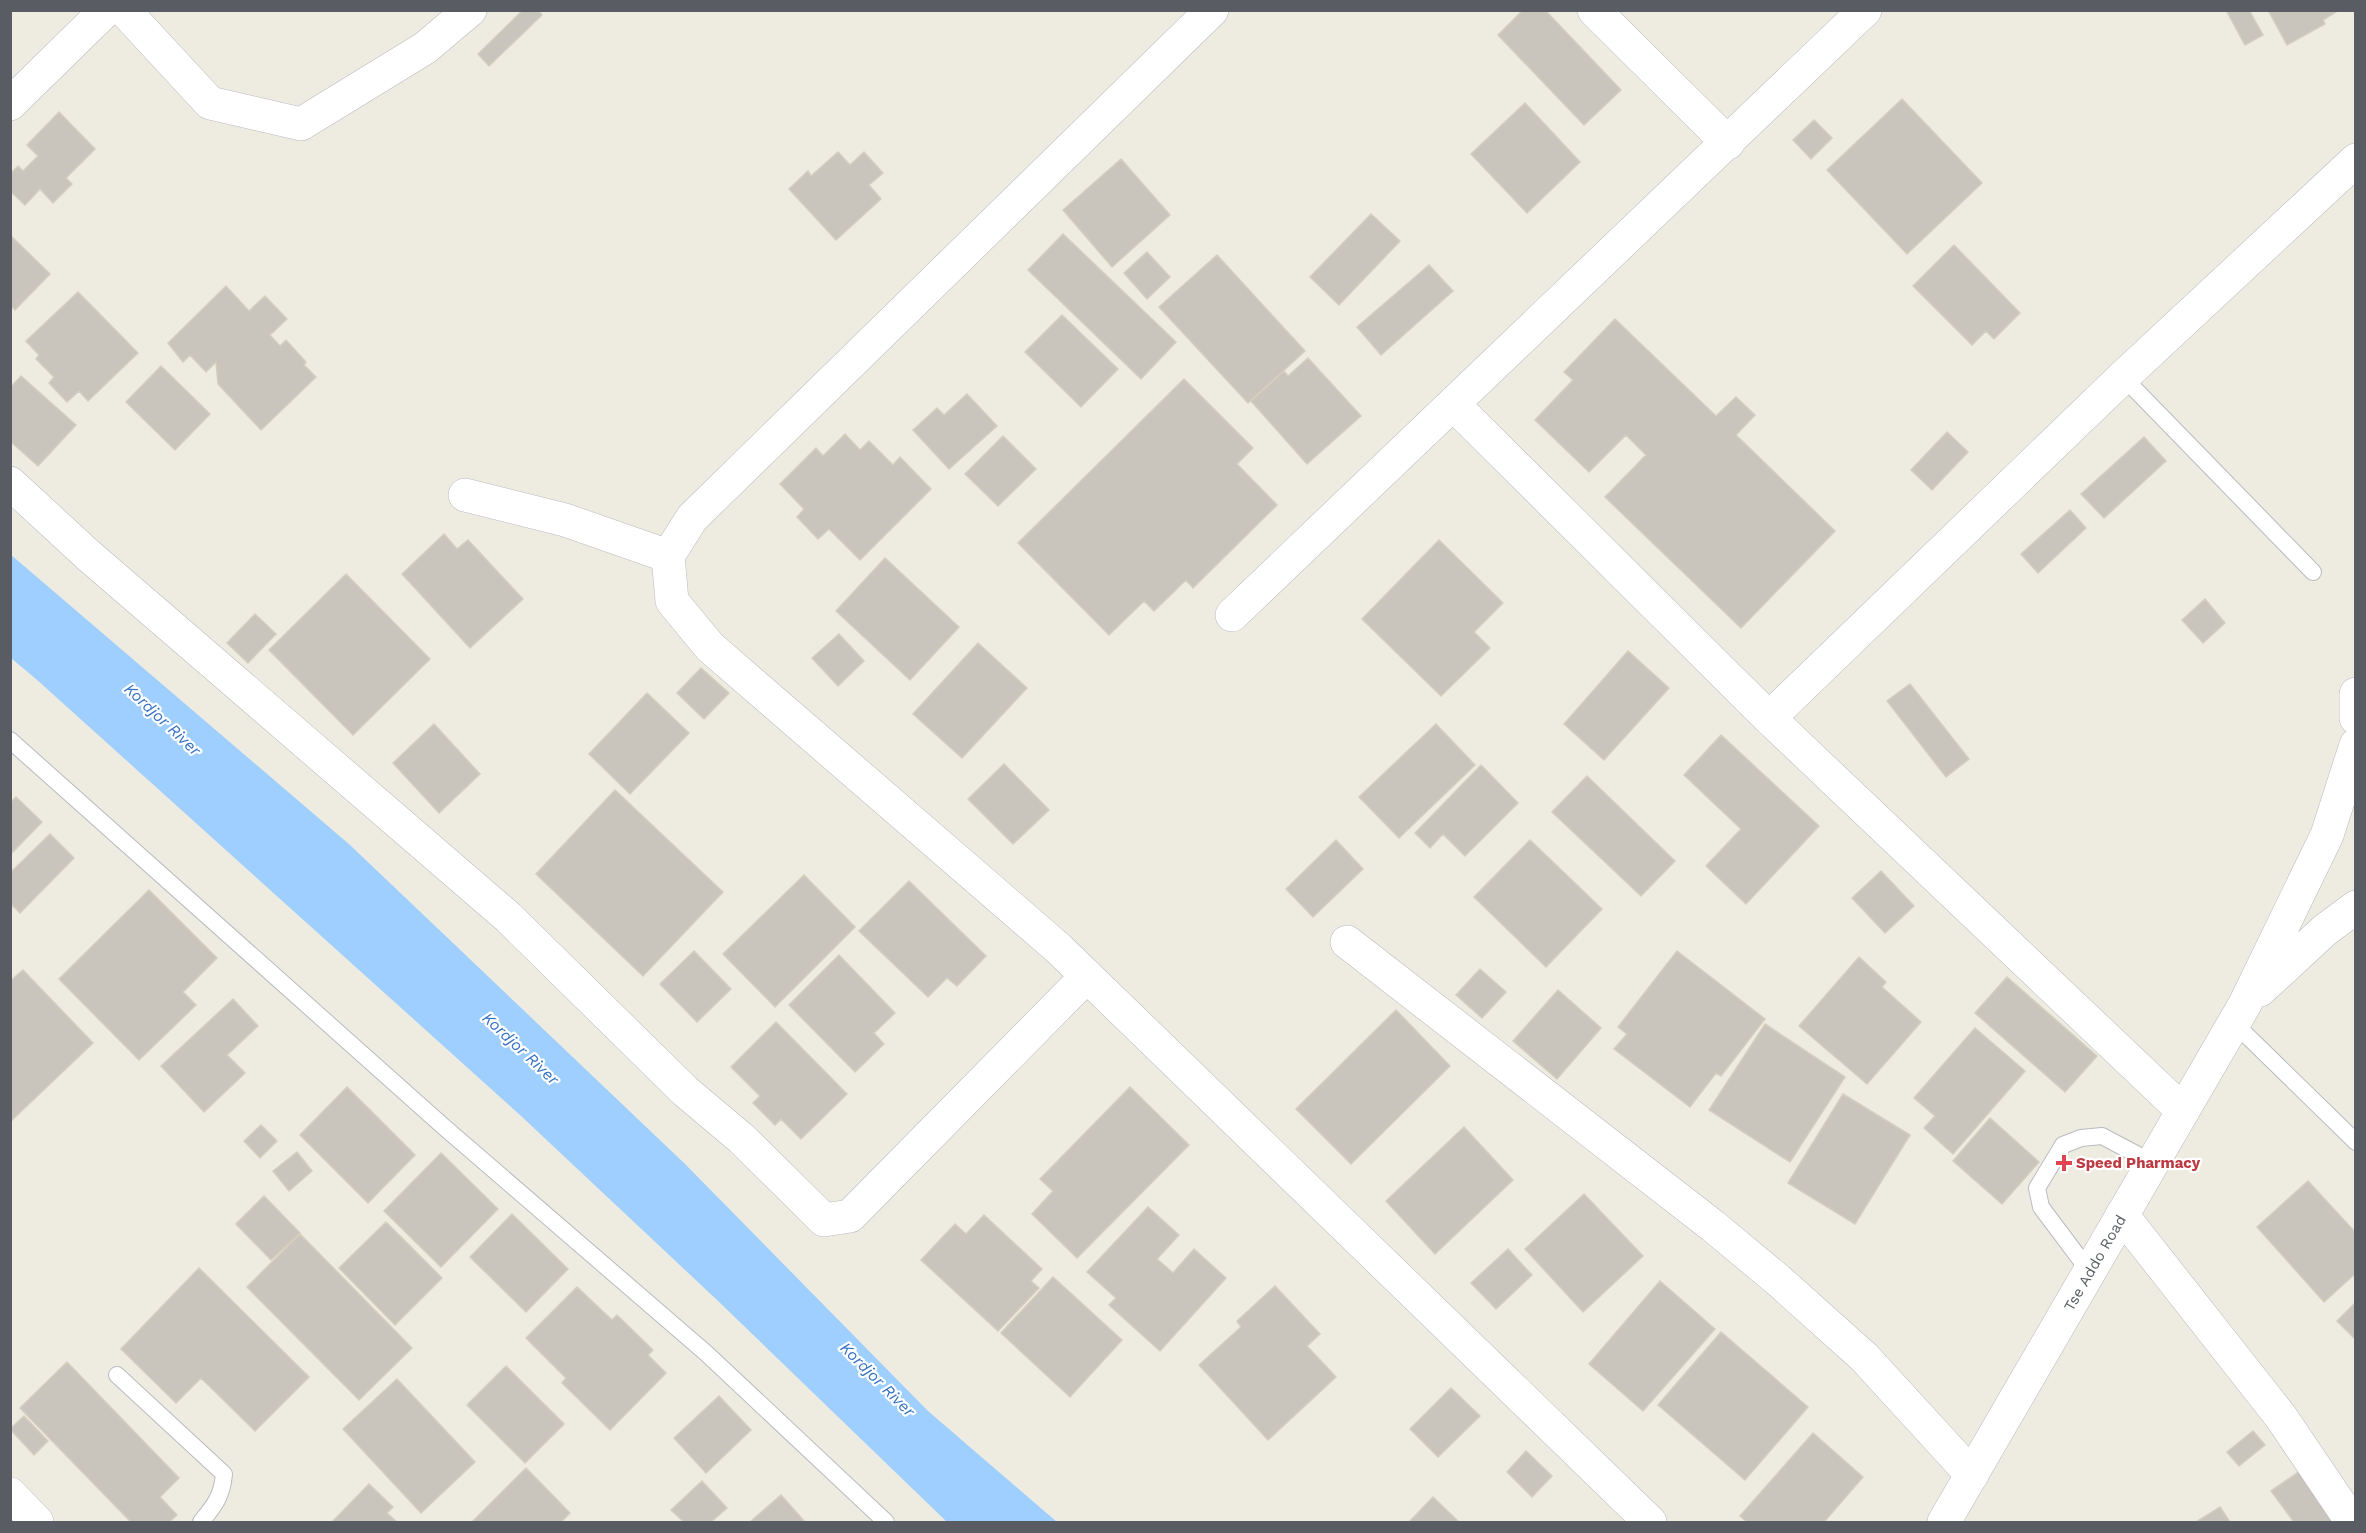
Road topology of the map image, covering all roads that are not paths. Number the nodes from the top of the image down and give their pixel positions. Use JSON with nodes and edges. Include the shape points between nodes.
{"nodes":[{"id":1,"x":105,"y":10,"type":"edge"},
{"id":2,"x":124,"y":10,"type":"edge"},
{"id":3,"x":470,"y":10,"type":"edge"},
{"id":4,"x":1212,"y":10,"type":"edge"},
{"id":5,"x":1594,"y":10,"type":"edge"},
{"id":6,"x":1865,"y":10,"type":"edge"},
{"id":7,"x":10,"y":104,"type":"edge"},
{"id":8,"x":1728,"y":143,"type":"junction"},
{"id":9,"x":2355,"y":160,"type":"edge"},
{"id":10,"x":2123,"y":377,"type":"junction"},
{"id":11,"x":1453,"y":404,"type":"junction"},
{"id":12,"x":10,"y":483,"type":"edge"},
{"id":13,"x":465,"y":495,"type":"dead end"},
{"id":14,"x":668,"y":556,"type":"junction"},
{"id":15,"x":2313,"y":572,"type":"dead end"},
{"id":16,"x":1232,"y":615,"type":"dead end"},
{"id":17,"x":2355,"y":694,"type":"edge"},
{"id":18,"x":1768,"y":718,"type":"junction"},
{"id":19,"x":2355,"y":718,"type":"edge"},
{"id":20,"x":10,"y":740,"type":"edge"},
{"id":21,"x":2355,"y":745,"type":"edge"},
{"id":22,"x":2355,"y":907,"type":"edge"},
{"id":23,"x":1347,"y":942,"type":"dead end"},
{"id":24,"x":1087,"y":976,"type":"junction"},
{"id":25,"x":2240,"y":1013,"type":"junction"},
{"id":26,"x":2183,"y":1111,"type":"junction"},
{"id":27,"x":2355,"y":1142,"type":"edge"},
{"id":28,"x":2153,"y":1163,"type":"junction"},
{"id":29,"x":2122,"y":1215,"type":"junction"},
{"id":30,"x":2089,"y":1271,"type":"junction"},
{"id":31,"x":117,"y":1375,"type":"dead end"},
{"id":32,"x":1972,"y":1474,"type":"junction"},
{"id":33,"x":10,"y":1494,"type":"edge"},
{"id":34,"x":37,"y":1522,"type":"edge"},
{"id":35,"x":201,"y":1522,"type":"edge"},
{"id":36,"x":886,"y":1522,"type":"edge"},
{"id":37,"x":1650,"y":1522,"type":"edge"},
{"id":38,"x":1944,"y":1522,"type":"edge"},
{"id":39,"x":2352,"y":1522,"type":"edge"}],
"edges":[{"from":1,"to":7,"type":"street"},
{"from":2,"to":3,"type":"street","via":[[210,103],[301,124],[425,48]]},
{"from":4,"to":14,"type":"street","via":[[692,518]]},
{"from":5,"to":8,"type":"street"},
{"from":6,"to":8,"type":"street"},
{"from":8,"to":11,"type":"street"},
{"from":9,"to":10,"type":"street"},
{"from":10,"to":15,"type":"lane"},
{"from":10,"to":18,"type":"street"},
{"from":11,"to":16,"type":"street"},
{"from":11,"to":18,"type":"street"},
{"from":12,"to":24,"type":"street","via":[[88,555],[508,917],[685,1091],[742,1139],[824,1220],[850,1216]]},
{"from":13,"to":14,"type":"street","via":[[565,520]]},
{"from":14,"to":24,"type":"street","via":[[672,601],[710,647]]},
{"from":17,"to":19,"type":"street"},
{"from":18,"to":26,"type":"street"},
{"from":20,"to":36,"type":"lane","via":[[444,1127],[706,1353]]},
{"from":21,"to":25,"type":"street","name":"Tse Addo Road","via":[[2327,835]]},
{"from":22,"to":25,"type":"street","name":"Tse Addo Road","via":[[2325,930]]},
{"from":23,"to":32,"type":"street","via":[[1778,1280],[1864,1357]]},
{"from":24,"to":37,"type":"street"},
{"from":25,"to":26,"type":"street","name":"Tse Addo Road"},
{"from":25,"to":27,"type":"lane"},
{"from":26,"to":28,"type":"street","name":"Tse Addo Road"},
{"from":28,"to":29,"type":"street","name":"Tse Addo Road"},
{"from":28,"to":30,"type":"lane","via":[[2102,1136],[2063,1144],[2037,1188],[2041,1207]]},
{"from":29,"to":30,"type":"street","name":"Tse Addo Road"},
{"from":29,"to":39,"type":"street","via":[[2281,1417]]},
{"from":30,"to":32,"type":"street","name":"Tse Addo Road"},
{"from":31,"to":35,"type":"lane","via":[[224,1474],[223,1490]]},
{"from":32,"to":38,"type":"street","name":"Tse Addo Road"},
{"from":33,"to":34,"type":"street"}]}
